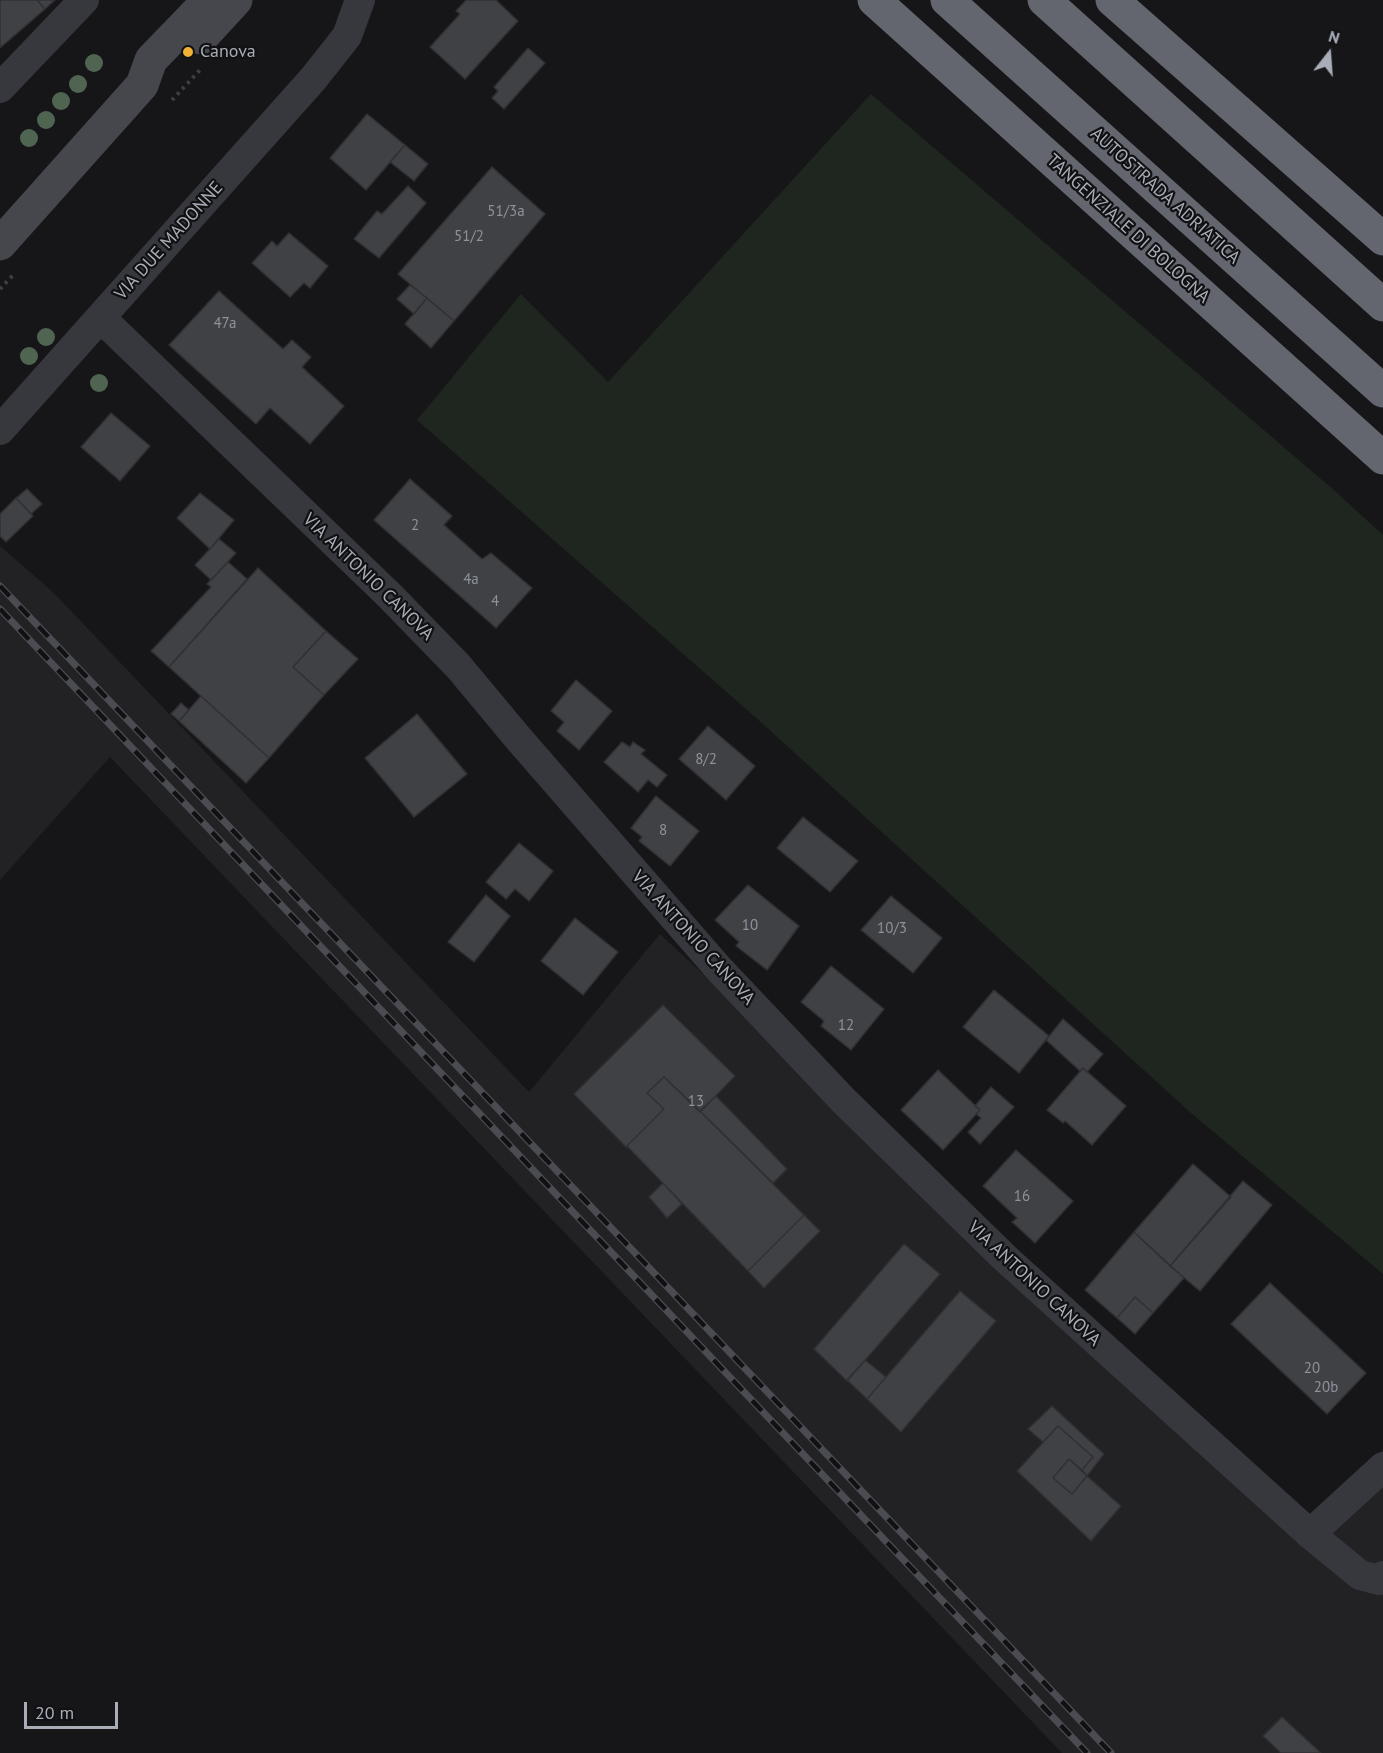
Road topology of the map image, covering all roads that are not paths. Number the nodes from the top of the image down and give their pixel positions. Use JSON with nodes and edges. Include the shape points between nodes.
{"nodes":[{"id":1,"x":84,"y":0,"type":"edge"},
{"id":2,"x":208,"y":0,"type":"edge"},
{"id":3,"x":236,"y":0,"type":"edge"},
{"id":4,"x":348,"y":0,"type":"edge"},
{"id":5,"x":360,"y":0,"type":"edge"},
{"id":6,"x":874,"y":0,"type":"edge"},
{"id":7,"x":947,"y":0,"type":"edge"},
{"id":8,"x":1044,"y":0,"type":"edge"},
{"id":9,"x":1112,"y":0,"type":"edge"},
{"id":10,"x":336,"y":50,"type":"junction"},
{"id":11,"x":142,"y":86,"type":"junction"},
{"id":12,"x":0,"y":88,"type":"edge"},
{"id":13,"x":1383,"y":239,"type":"edge"},
{"id":14,"x":0,"y":244,"type":"edge"},
{"id":15,"x":1383,"y":305,"type":"edge"},
{"id":16,"x":100,"y":318,"type":"junction"},
{"id":17,"x":1383,"y":392,"type":"edge"},
{"id":18,"x":0,"y":430,"type":"edge"},
{"id":19,"x":1383,"y":458,"type":"edge"},
{"id":20,"x":1383,"y":1467,"type":"edge"},
{"id":21,"x":1310,"y":1534,"type":"junction"},
{"id":22,"x":1383,"y":1576,"type":"edge"}],
"edges":[{"from":1,"to":12,"type":"street"},
{"from":2,"to":11,"type":"main road","via":[[151,60]]},
{"from":3,"to":11,"type":"main road","via":[[166,76]]},
{"from":4,"to":10,"type":"street","name":"VIA DUE MADONNE","via":[[343,34]]},
{"from":5,"to":10,"type":"street","name":"VIA DUE MADONNE","via":[[347,36]]},
{"from":6,"to":19,"type":"highway","name":"TANGENZIALE DI BOLOGNA"},
{"from":7,"to":17,"type":"highway","name":"AUTOSTRADA ADRIATICA"},
{"from":8,"to":15,"type":"highway"},
{"from":9,"to":13,"type":"highway"},
{"from":10,"to":16,"type":"street","name":"VIA DUE MADONNE"},
{"from":11,"to":14,"type":"main road"},
{"from":16,"to":18,"type":"street","name":"VIA DUE MADONNE"},
{"from":16,"to":21,"type":"street","name":"VIA ANTONIO CANOVA","via":[[458,666],[719,969],[844,1101],[1005,1258]]},
{"from":20,"to":21,"type":"street"},
{"from":21,"to":22,"type":"street","name":"VIA ANTONIO CANOVA","via":[[1360,1575],[1379,1580]]}]}
